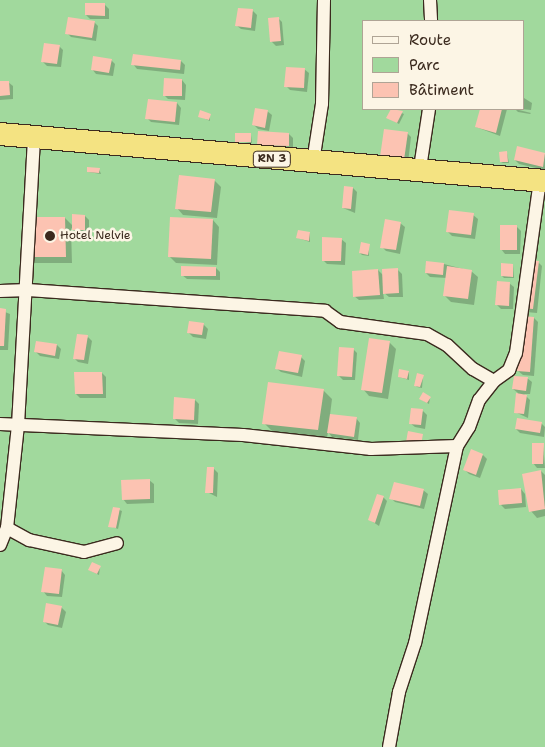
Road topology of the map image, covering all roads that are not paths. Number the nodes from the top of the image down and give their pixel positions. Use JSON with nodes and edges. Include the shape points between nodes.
{"nodes":[{"id":1,"x":324,"y":0,"type":"edge"},
{"id":2,"x":430,"y":0,"type":"edge"},
{"id":3,"x":431,"y":20,"type":"edge"},
{"id":4,"x":429,"y":110,"type":"edge"},
{"id":5,"x":0,"y":134,"type":"edge"},
{"id":6,"x":34,"y":139,"type":"junction"},
{"id":7,"x":313,"y":162,"type":"junction"},
{"id":8,"x":420,"y":168,"type":"junction"},
{"id":9,"x":543,"y":181,"type":"edge"},
{"id":10,"x":28,"y":290,"type":"junction"},
{"id":11,"x":0,"y":291,"type":"edge"},
{"id":12,"x":494,"y":381,"type":"junction"},
{"id":13,"x":0,"y":424,"type":"edge"},
{"id":14,"x":18,"y":425,"type":"junction"},
{"id":15,"x":457,"y":446,"type":"junction"},
{"id":16,"x":7,"y":528,"type":"junction"},
{"id":17,"x":117,"y":544,"type":"dead end"},
{"id":18,"x":0,"y":546,"type":"edge"},
{"id":19,"x":389,"y":747,"type":"edge"}],
"edges":[{"from":1,"to":7,"type":"street","via":[[322,104]]},
{"from":2,"to":3,"type":"street"},
{"from":4,"to":8,"type":"street"},
{"from":5,"to":6,"type":"highway","number":"RN 3"},
{"from":6,"to":7,"type":"highway","number":"RN 3"},
{"from":6,"to":10,"type":"street"},
{"from":7,"to":8,"type":"highway","number":"RN 3"},
{"from":8,"to":9,"type":"highway","number":"RN 3"},
{"from":9,"to":12,"type":"street","via":[[516,353],[509,370]]},
{"from":10,"to":11,"type":"street"},
{"from":10,"to":12,"type":"street","via":[[325,311],[340,322],[427,334]]},
{"from":10,"to":14,"type":"street"},
{"from":12,"to":15,"type":"street","via":[[479,400],[469,427]]},
{"from":13,"to":14,"type":"street"},
{"from":14,"to":15,"type":"street","via":[[242,435],[371,449]]},
{"from":14,"to":16,"type":"street"},
{"from":15,"to":19,"type":"street"},
{"from":16,"to":17,"type":"street","via":[[29,540],[84,552]]},
{"from":16,"to":18,"type":"street"}]}
